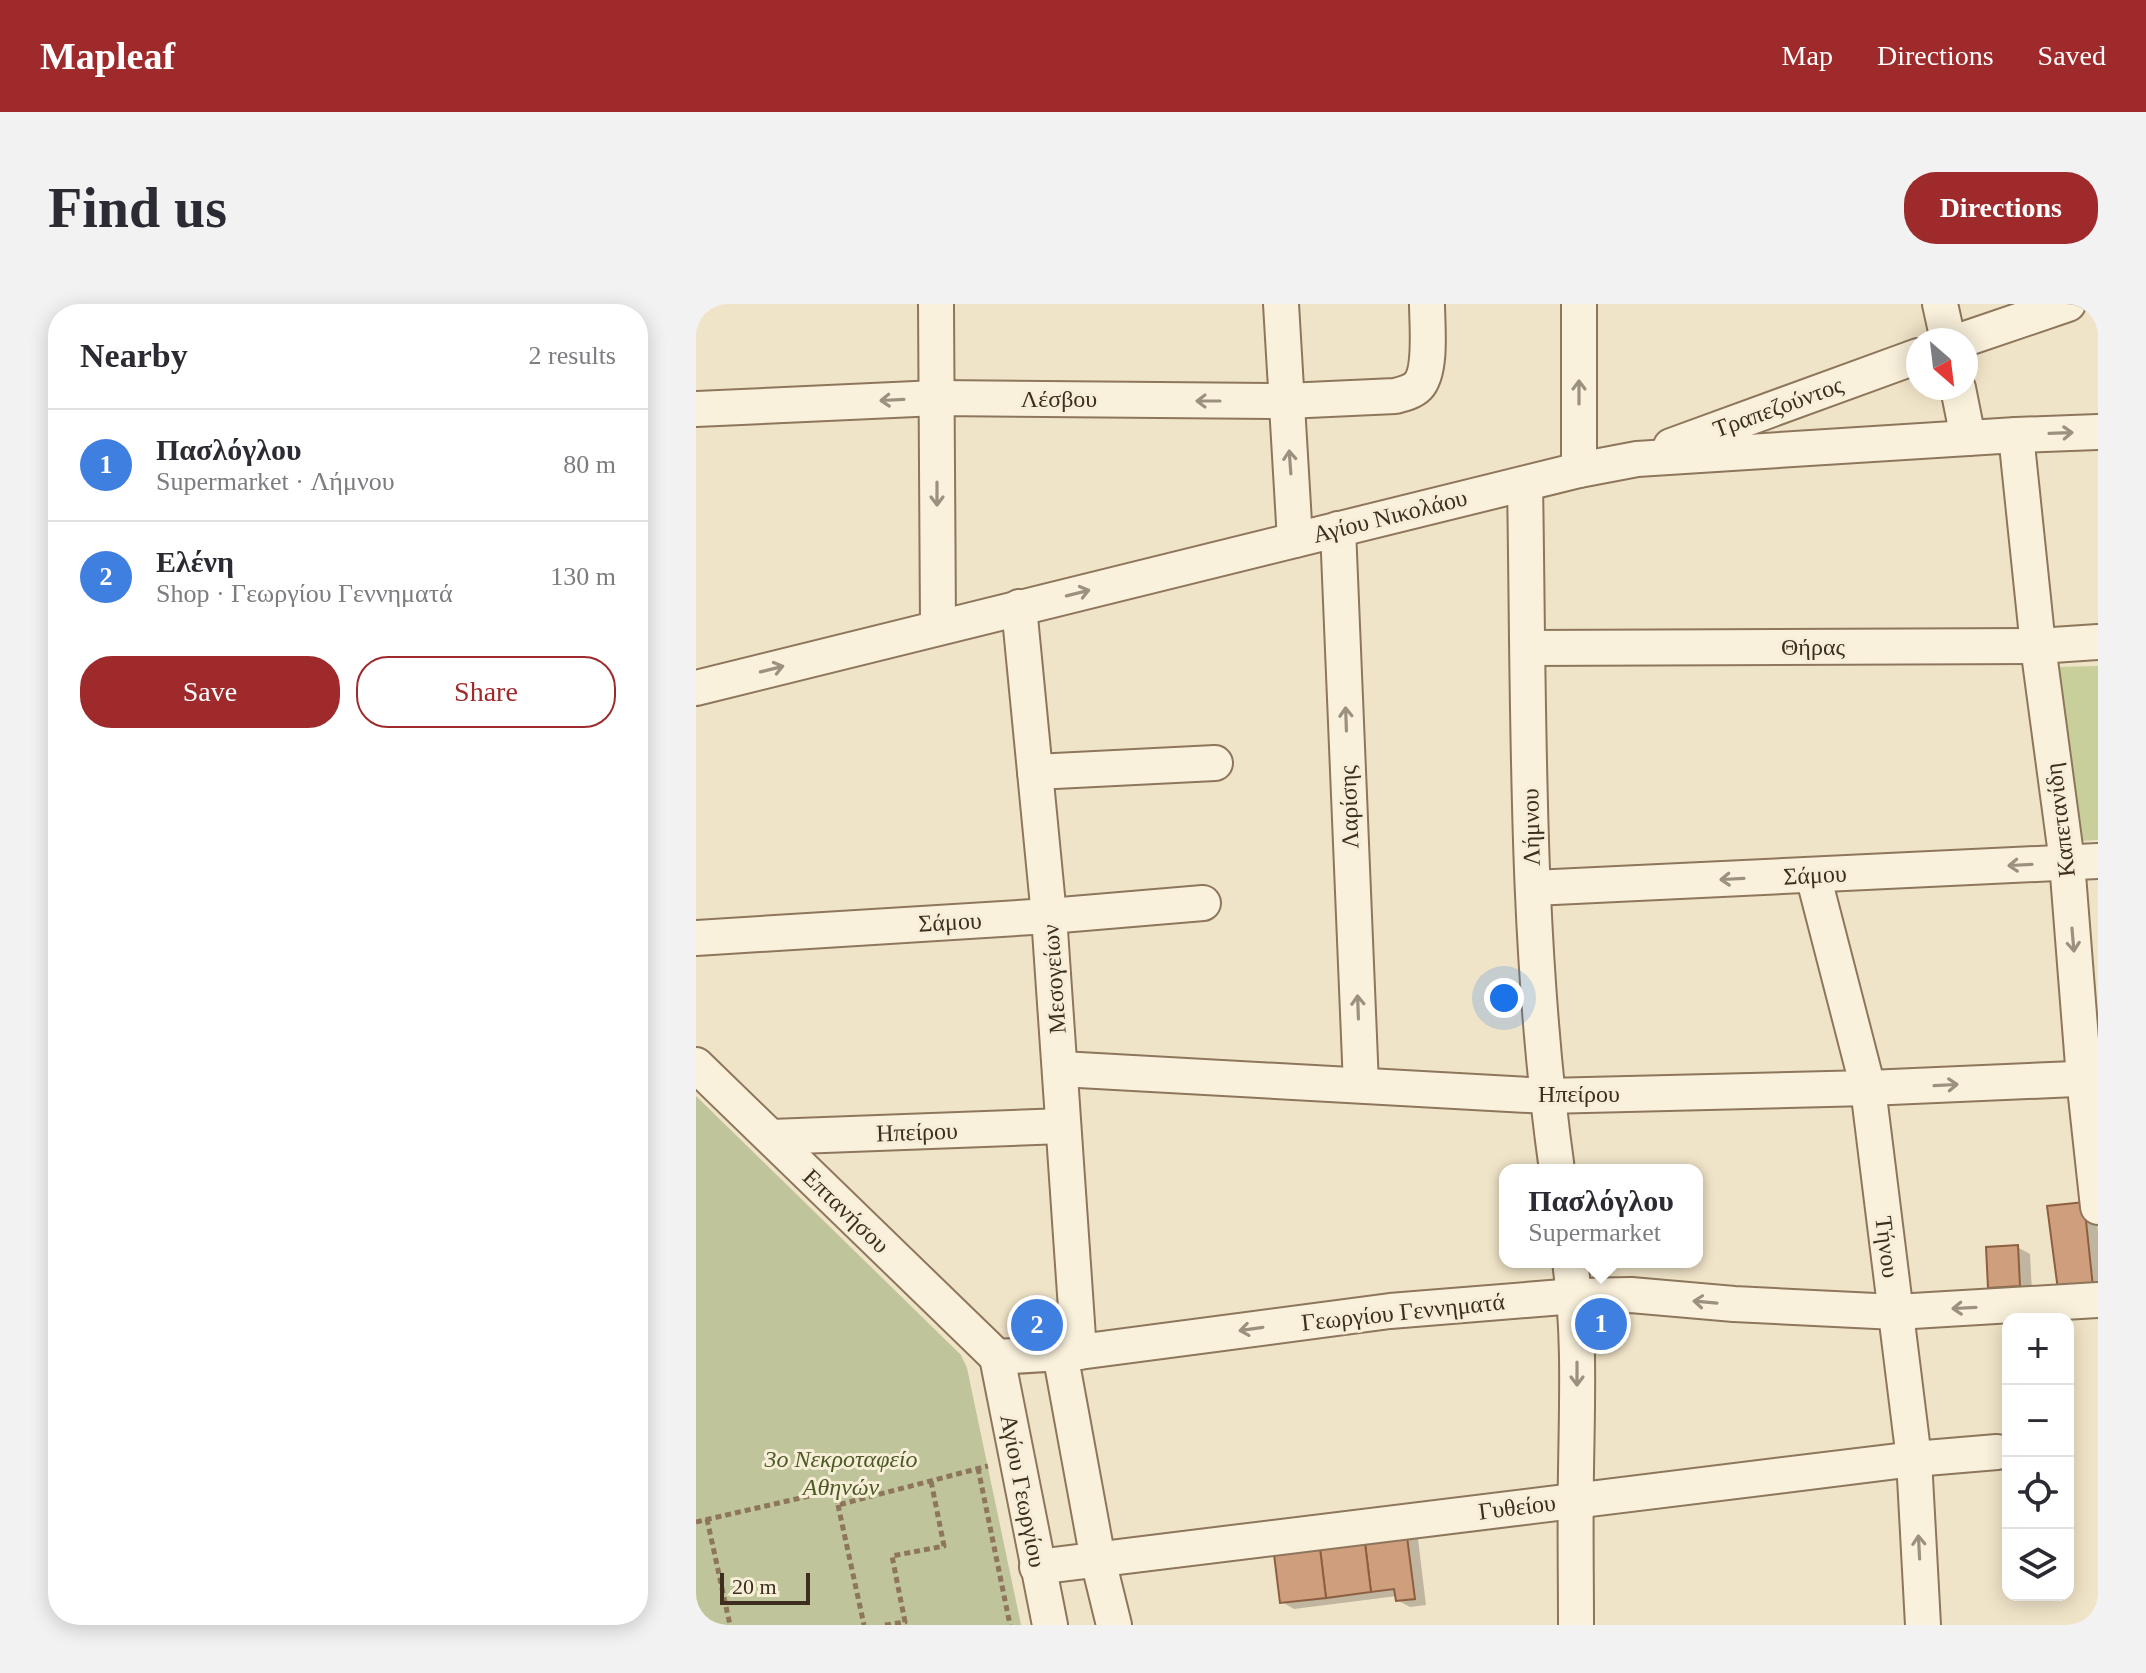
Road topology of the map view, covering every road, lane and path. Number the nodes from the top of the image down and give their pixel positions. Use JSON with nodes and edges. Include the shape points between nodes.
{"nodes":[{"id":1,"x":936,"y":304,"type":"edge"},
{"id":2,"x":1281,"y":304,"type":"edge"},
{"id":3,"x":1427,"y":304,"type":"edge"},
{"id":4,"x":1579,"y":304,"type":"edge"},
{"id":5,"x":1940,"y":304,"type":"edge"},
{"id":6,"x":2068,"y":304,"type":"edge"},
{"id":7,"x":1945,"y":328,"type":"edge"},
{"id":8,"x":1978,"y":335,"type":"edge"},
{"id":9,"x":1906,"y":360,"type":"edge"},
{"id":10,"x":937,"y":398,"type":"junction"},
{"id":11,"x":1960,"y":400,"type":"edge"},
{"id":12,"x":1286,"y":401,"type":"junction"},
{"id":13,"x":696,"y":409,"type":"edge"},
{"id":14,"x":2098,"y":432,"type":"edge"},
{"id":15,"x":2016,"y":435,"type":"junction"},
{"id":16,"x":1968,"y":438,"type":"junction"},
{"id":17,"x":1637,"y":459,"type":"junction"},
{"id":18,"x":1579,"y":470,"type":"junction"},
{"id":19,"x":1525,"y":484,"type":"junction"},
{"id":20,"x":1338,"y":529,"type":"junction"},
{"id":21,"x":1295,"y":540,"type":"junction"},
{"id":22,"x":1019,"y":607,"type":"junction"},
{"id":23,"x":938,"y":627,"type":"junction"},
{"id":24,"x":2098,"y":642,"type":"edge"},
{"id":25,"x":2038,"y":646,"type":"junction"},
{"id":26,"x":1528,"y":648,"type":"junction"},
{"id":27,"x":696,"y":688,"type":"edge"},
{"id":28,"x":1215,"y":763,"type":"dead end"},
{"id":29,"x":1035,"y":772,"type":"junction"},
{"id":30,"x":2082,"y":862,"type":"edge"},
{"id":31,"x":1813,"y":875,"type":"junction"},
{"id":32,"x":1533,"y":888,"type":"junction"},
{"id":33,"x":1203,"y":903,"type":"dead end"},
{"id":34,"x":1049,"y":916,"type":"junction"},
{"id":35,"x":696,"y":938,"type":"edge"},
{"id":36,"x":696,"y":1065,"type":"edge"},
{"id":37,"x":1061,"y":1069,"type":"junction"},
{"id":38,"x":2091,"y":1078,"type":"edge"},
{"id":39,"x":1361,"y":1085,"type":"junction"},
{"id":40,"x":1868,"y":1088,"type":"junction"},
{"id":41,"x":1546,"y":1096,"type":"junction"},
{"id":42,"x":1063,"y":1126,"type":"junction"},
{"id":43,"x":771,"y":1137,"type":"junction"},
{"id":44,"x":1556,"y":1164,"type":"edge"},
{"id":45,"x":2098,"y":1207,"type":"edge"},
{"id":46,"x":1571,"y":1268,"type":"edge"},
{"id":47,"x":1575,"y":1296,"type":"junction"},
{"id":48,"x":2098,"y":1300,"type":"edge"},
{"id":49,"x":1896,"y":1312,"type":"junction"},
{"id":50,"x":1070,"y":1353,"type":"junction"},
{"id":51,"x":997,"y":1357,"type":"junction"},
{"id":52,"x":1997,"y":1452,"type":"dead end"},
{"id":53,"x":1914,"y":1459,"type":"junction"},
{"id":54,"x":931,"y":1481,"type":"junction"},
{"id":55,"x":1575,"y":1500,"type":"junction"},
{"id":56,"x":838,"y":1505,"type":"junction"},
{"id":57,"x":707,"y":1519,"type":"junction"},
{"id":58,"x":696,"y":1522,"type":"edge"},
{"id":59,"x":1098,"y":1560,"type":"junction"},
{"id":60,"x":1037,"y":1567,"type":"junction"},
{"id":61,"x":730,"y":1625,"type":"edge"},
{"id":62,"x":864,"y":1625,"type":"edge"},
{"id":63,"x":885,"y":1625,"type":"edge"},
{"id":64,"x":1010,"y":1625,"type":"edge"},
{"id":65,"x":1050,"y":1625,"type":"edge"},
{"id":66,"x":1114,"y":1625,"type":"edge"},
{"id":67,"x":1576,"y":1625,"type":"edge"},
{"id":68,"x":1923,"y":1625,"type":"edge"}],
"edges":[{"from":1,"to":10,"type":"street"},
{"from":2,"to":12,"type":"street"},
{"from":3,"to":12,"type":"street","name":"Λέσβου","via":[[1427,358],[1420,384],[1395,396]]},
{"from":18,"to":4,"type":"street","one_way":true},
{"from":5,"to":7,"type":"street"},
{"from":6,"to":8,"type":"street"},
{"from":9,"to":17,"type":"street","name":"Τραπεζούντος"},
{"from":12,"to":10,"type":"street","name":"Λέσβου","one_way":true},
{"from":10,"to":13,"type":"street","name":"Λέσβου","one_way":true},
{"from":10,"to":23,"type":"street","one_way":true},
{"from":11,"to":16,"type":"street"},
{"from":21,"to":12,"type":"street","one_way":true},
{"from":15,"to":14,"type":"street","name":"Αγίου Νικολάου","one_way":true},
{"from":15,"to":16,"type":"street","name":"Αγίου Νικολάου"},
{"from":15,"to":25,"type":"street","name":"Καπετανίδη"},
{"from":16,"to":17,"type":"street","name":"Αγίου Νικολάου"},
{"from":17,"to":18,"type":"street","name":"Αγίου Νικολάου"},
{"from":18,"to":19,"type":"street","name":"Αγίου Νικολάου"},
{"from":19,"to":20,"type":"street","name":"Αγίου Νικολάου"},
{"from":19,"to":26,"type":"street","name":"Λήμνου"},
{"from":20,"to":21,"type":"street","name":"Αγίου Νικολάου"},
{"from":39,"to":20,"type":"street","name":"Λαρίσης","one_way":true},
{"from":22,"to":21,"type":"street","name":"Αγίου Νικολάου","one_way":true},
{"from":22,"to":23,"type":"street","name":"Αγίου Νικολάου"},
{"from":22,"to":29,"type":"street","name":"Μεσογείων"},
{"from":27,"to":23,"type":"street","name":"Αγίου Νικολάου","one_way":true},
{"from":24,"to":25,"type":"street","name":"Θήρας"},
{"from":25,"to":26,"type":"street","name":"Θήρας"},
{"from":25,"to":30,"type":"street","name":"Καπετανίδη"},
{"from":26,"to":32,"type":"street","name":"Λήμνου"},
{"from":28,"to":29,"type":"street"},
{"from":29,"to":34,"type":"street","name":"Μεσογείων"},
{"from":30,"to":31,"type":"street","name":"Σάμου","one_way":true},
{"from":30,"to":38,"type":"street","name":"Καπετανίδη","one_way":true},
{"from":31,"to":32,"type":"street","name":"Σάμου","one_way":true},
{"from":31,"to":40,"type":"street","name":"Τήνου"},
{"from":32,"to":41,"type":"street","name":"Λήμνου"},
{"from":33,"to":34,"type":"street","name":"Σάμου"},
{"from":34,"to":35,"type":"street","name":"Σάμου"},
{"from":34,"to":37,"type":"street","name":"Μεσογείων"},
{"from":36,"to":43,"type":"street","name":"Επτανήσου"},
{"from":37,"to":39,"type":"street","name":"Ηπείρου"},
{"from":37,"to":42,"type":"street","name":"Μεσογείων"},
{"from":40,"to":38,"type":"street","name":"Ηπείρου","one_way":true},
{"from":38,"to":45,"type":"street","name":"Καπετανίδη"},
{"from":39,"to":41,"type":"street","name":"Ηπείρου"},
{"from":40,"to":41,"type":"street","name":"Ηπείρου"},
{"from":40,"to":49,"type":"street","name":"Τήνου"},
{"from":41,"to":44,"type":"street","name":"Λήμνου"},
{"from":42,"to":43,"type":"street","name":"Ηπείρου"},
{"from":42,"to":50,"type":"street","name":"Μεσογείων"},
{"from":43,"to":51,"type":"street","name":"Επτανήσου"},
{"from":46,"to":47,"type":"street"},
{"from":49,"to":47,"type":"street","name":"Γεωργίου Γεννηματά","one_way":true},
{"from":47,"to":50,"type":"street","name":"Γεωργίου Γεννηματά","one_way":true,"via":[[1390,1311]]},
{"from":47,"to":55,"type":"street","one_way":true},
{"from":48,"to":49,"type":"street","name":"Γεωργίου Γεννηματά","one_way":true},
{"from":49,"to":53,"type":"street","name":"Τήνου"},
{"from":50,"to":51,"type":"street","name":"Γεωργίου Γεννηματά"},
{"from":50,"to":59,"type":"street","name":"Μεσογείων"},
{"from":51,"to":60,"type":"street","name":"Αγίου Γεωργίου"},
{"from":52,"to":53,"type":"street","name":"Γυθείου"},
{"from":53,"to":55,"type":"street","name":"Γυθείου"},
{"from":68,"to":53,"type":"street","name":"Τήνου","one_way":true},
{"from":54,"to":56,"type":"path"},
{"from":54,"to":63,"type":"path","via":[[944,1546],[892,1556],[905,1622]]},
{"from":54,"to":64,"type":"path","via":[[978,1468]]},
{"from":55,"to":59,"type":"street","name":"Γυθείου"},
{"from":55,"to":67,"type":"street"},
{"from":56,"to":57,"type":"path","via":[[835,1490]]},
{"from":56,"to":62,"type":"path"},
{"from":57,"to":58,"type":"path"},
{"from":57,"to":61,"type":"path"},
{"from":59,"to":60,"type":"street","name":"Γυθείου"},
{"from":59,"to":66,"type":"street","name":"Μεσογείων"},
{"from":60,"to":65,"type":"street","name":"Αγίου Γεωργίου"}]}
